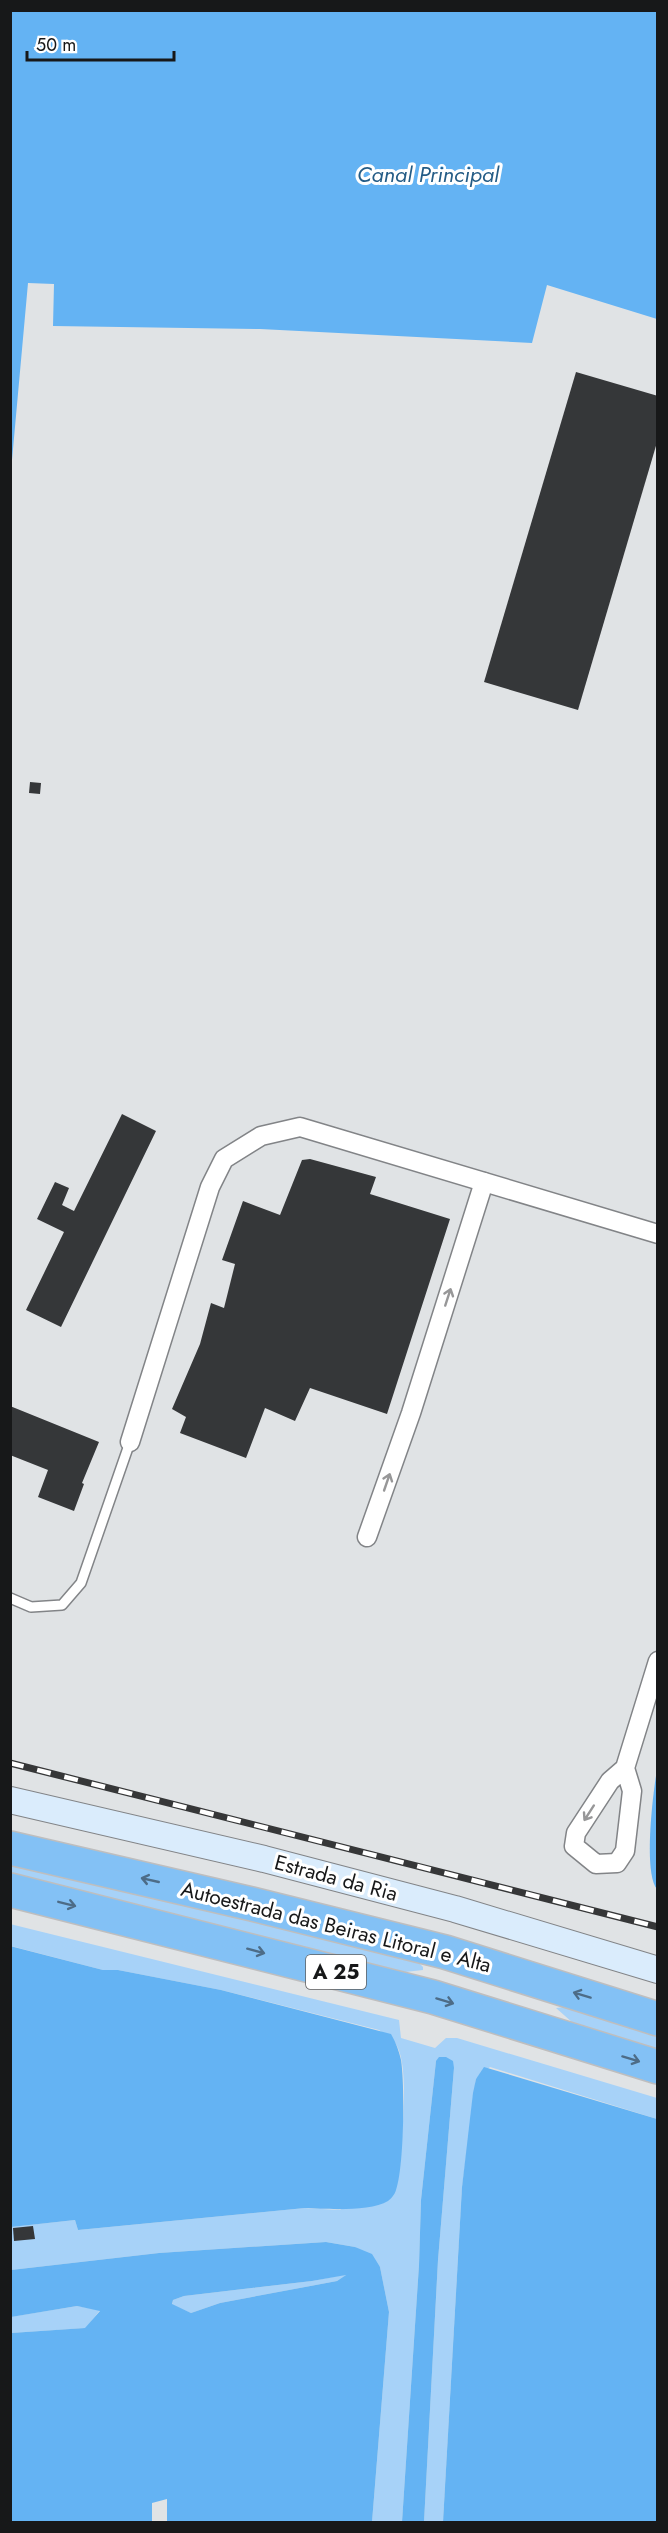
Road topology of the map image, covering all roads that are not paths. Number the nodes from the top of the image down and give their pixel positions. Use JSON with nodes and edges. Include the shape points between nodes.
{"nodes":[{"id":1,"x":484,"y":1182,"type":"junction"},
{"id":2,"x":657,"y":1234,"type":"edge"},
{"id":3,"x":130,"y":1442,"type":"joint"},
{"id":4,"x":367,"y":1537,"type":"dead end"},
{"id":5,"x":10,"y":1598,"type":"edge"},
{"id":6,"x":657,"y":1661,"type":"edge"},
{"id":7,"x":625,"y":1768,"type":"junction"},
{"id":8,"x":10,"y":1800,"type":"edge"},
{"id":9,"x":10,"y":1848,"type":"edge"},
{"id":10,"x":10,"y":1890,"type":"edge"},
{"id":11,"x":657,"y":1970,"type":"edge"},
{"id":12,"x":657,"y":2019,"type":"edge"},
{"id":13,"x":657,"y":2067,"type":"edge"}],
"edges":[{"from":1,"to":2,"type":"street"},
{"from":1,"to":3,"type":"street","via":[[300,1127],[261,1136],[224,1159],[210,1187]]},
{"from":4,"to":1,"type":"street","one_way":true},
{"from":3,"to":5,"type":"lane","via":[[81,1583],[62,1605],[31,1607]]},
{"from":6,"to":7,"type":"street"},
{"from":7,"to":7,"type":"street","one_way":true,"via":[[610,1781],[576,1833],[574,1846],[596,1864],[617,1863],[625,1851],[632,1791]]},
{"from":8,"to":11,"type":"street","name":"Estrada da Ria","via":[[309,1871]]},
{"from":12,"to":9,"type":"highway","name":"Autoestrada das Beiras Litoral e Alta","number":"A 25","one_way":true,"via":[[445,1952]]},
{"from":10,"to":13,"type":"highway","name":"Autoestrada das Beiras Litoral e Alta","number":"A 25","one_way":true,"via":[[434,1997]]}]}
